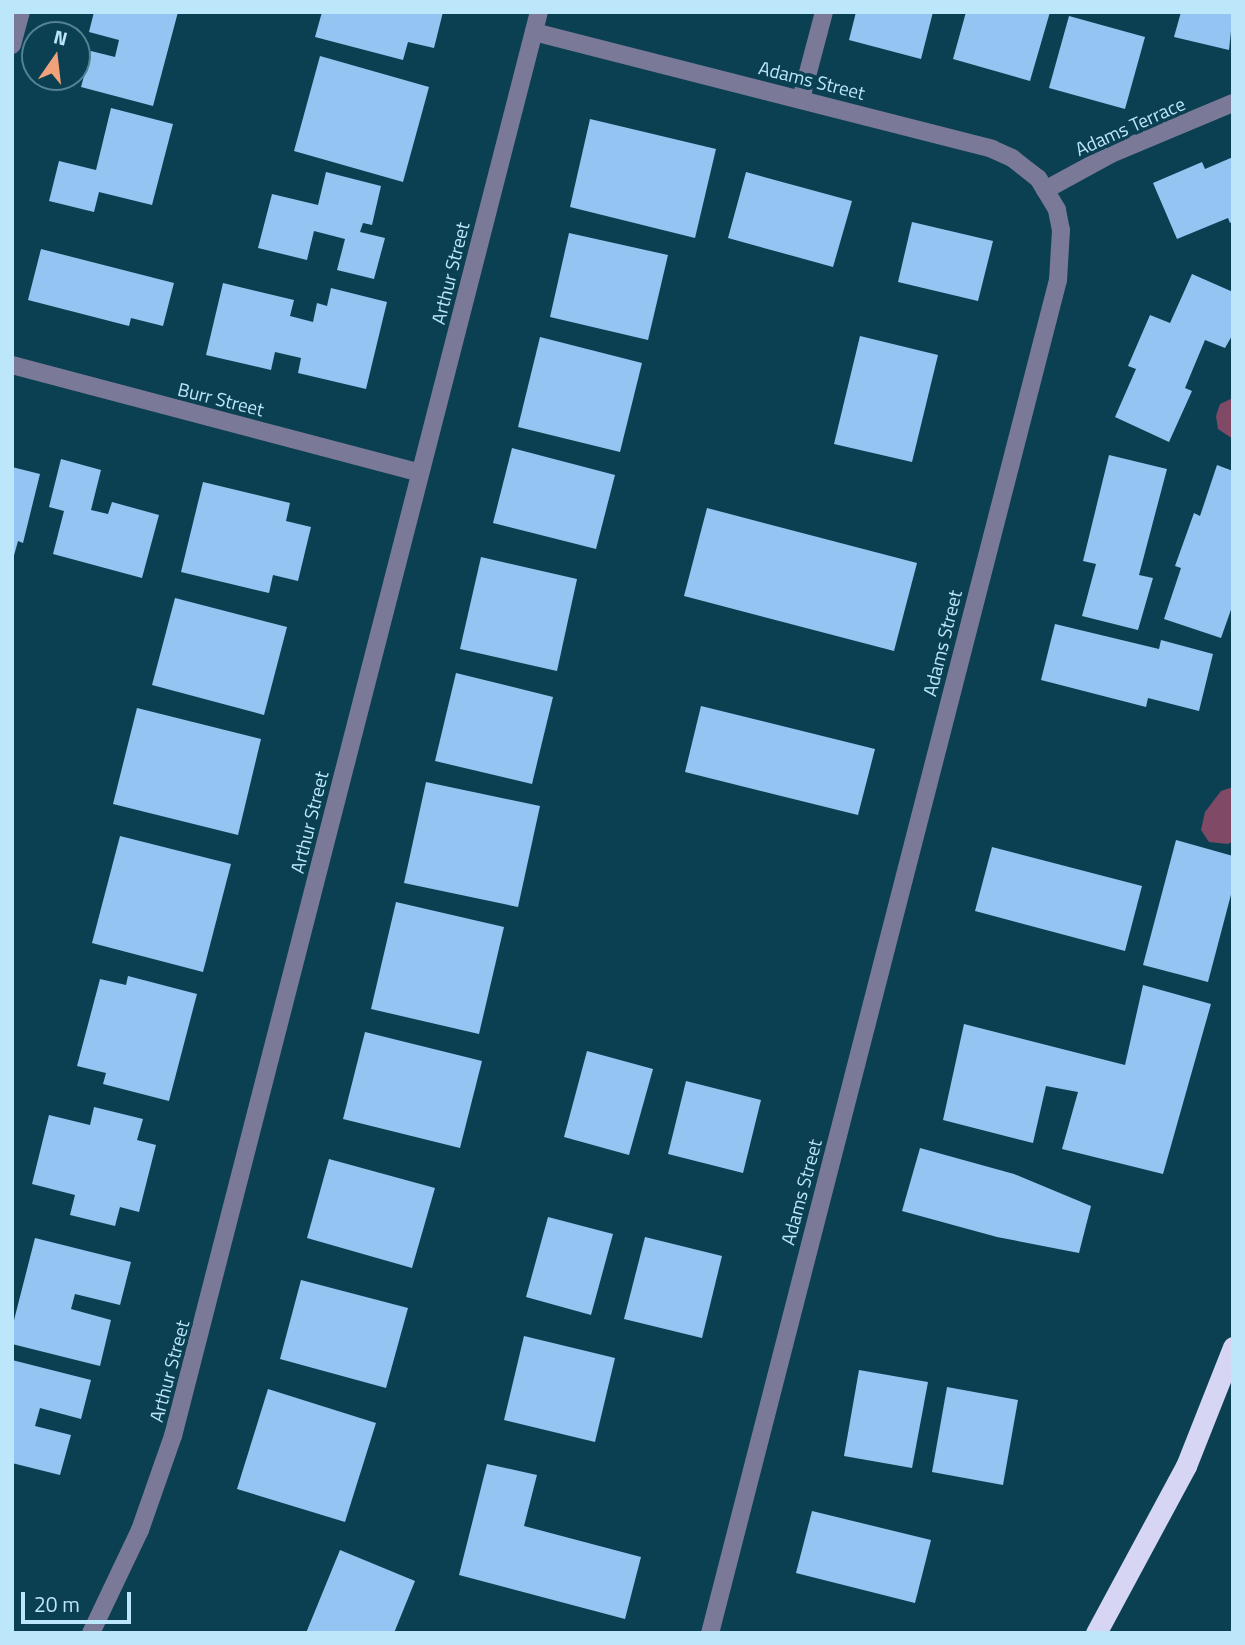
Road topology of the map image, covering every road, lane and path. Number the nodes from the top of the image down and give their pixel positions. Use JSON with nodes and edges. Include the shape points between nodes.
{"nodes":[{"id":1,"x":21,"y":12,"type":"edge"},
{"id":2,"x":539,"y":12,"type":"edge"},
{"id":3,"x":824,"y":12,"type":"edge"},
{"id":4,"x":534,"y":32,"type":"junction"},
{"id":5,"x":12,"y":45,"type":"edge"},
{"id":6,"x":801,"y":99,"type":"junction"},
{"id":7,"x":1233,"y":103,"type":"edge"},
{"id":8,"x":1045,"y":190,"type":"junction"},
{"id":9,"x":12,"y":365,"type":"edge"},
{"id":10,"x":420,"y":473,"type":"junction"},
{"id":11,"x":1233,"y":1347,"type":"edge"},
{"id":12,"x":91,"y":1633,"type":"edge"},
{"id":13,"x":710,"y":1633,"type":"edge"},
{"id":14,"x":1096,"y":1633,"type":"edge"}],
"edges":[{"from":1,"to":5,"type":"street"},
{"from":2,"to":4,"type":"street","name":"Arthur Street"},
{"from":3,"to":6,"type":"street"},
{"from":4,"to":6,"type":"street","name":"Adams Street"},
{"from":4,"to":10,"type":"street","name":"Arthur Street"},
{"from":6,"to":8,"type":"street","name":"Adams Street","via":[[992,149],[1028,169]]},
{"from":7,"to":8,"type":"street","name":"Adams Terrace","via":[[1111,154]]},
{"from":8,"to":13,"type":"street","name":"Adams Street","via":[[1057,210],[1061,230],[1058,280]]},
{"from":9,"to":10,"type":"street","name":"Burr Street"},
{"from":10,"to":12,"type":"street","name":"Arthur Street","via":[[173,1436],[139,1530]]},
{"from":11,"to":14,"type":"highway","via":[[1186,1466]]}]}
